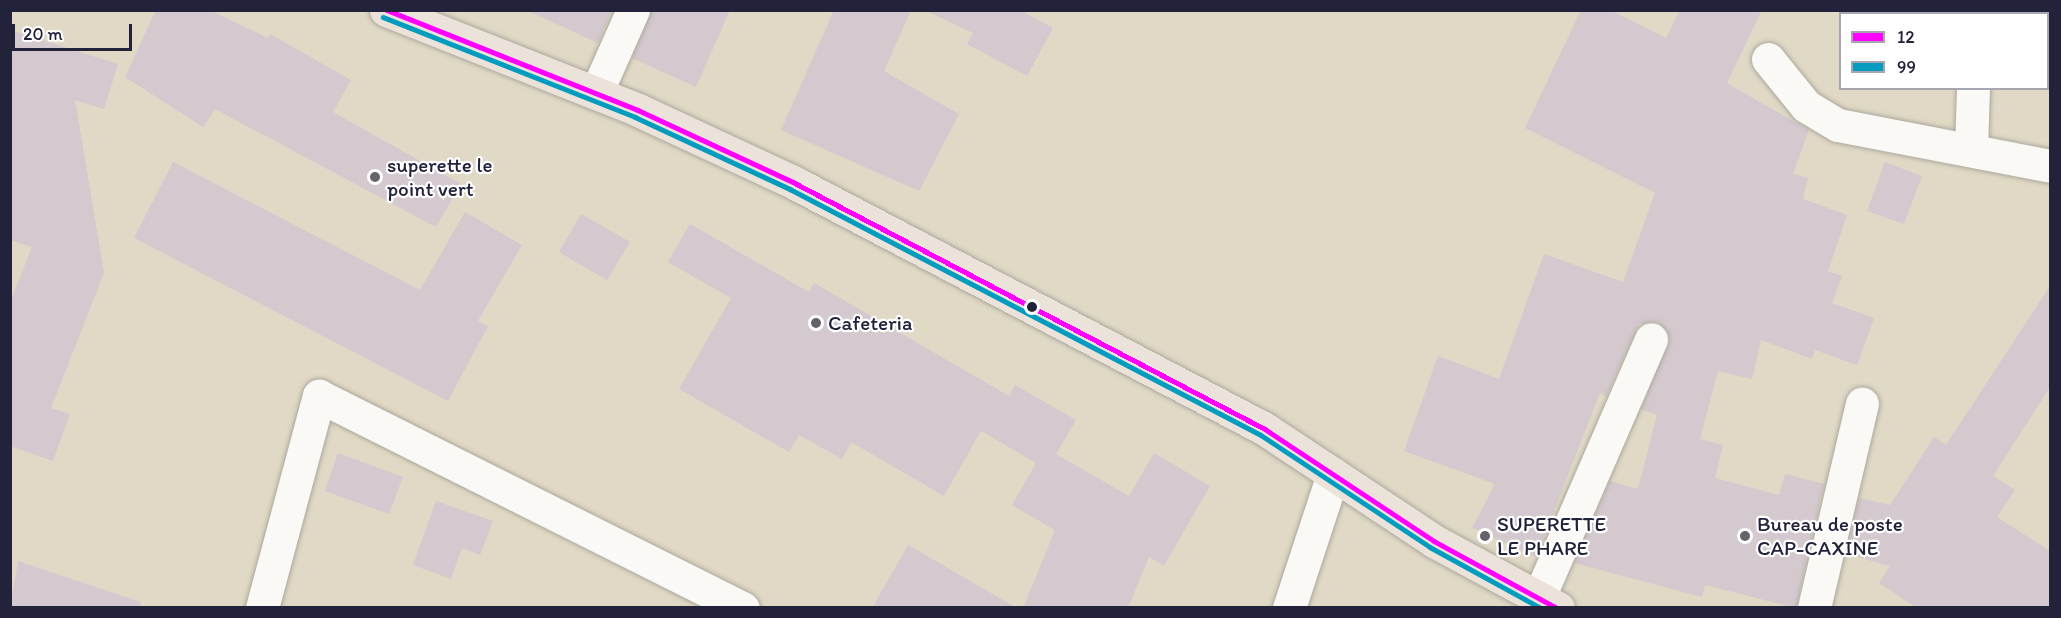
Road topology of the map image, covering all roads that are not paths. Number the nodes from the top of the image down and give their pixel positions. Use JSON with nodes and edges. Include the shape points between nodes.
{"nodes":[{"id":1,"x":386,"y":10,"type":"edge"},
{"id":2,"x":633,"y":10,"type":"edge"},
{"id":3,"x":1768,"y":59,"type":"dead end"},
{"id":4,"x":1973,"y":90,"type":"edge"},
{"id":5,"x":596,"y":93,"type":"junction"},
{"id":6,"x":1971,"y":149,"type":"junction"},
{"id":7,"x":2050,"y":166,"type":"edge"},
{"id":8,"x":1651,"y":339,"type":"dead end"},
{"id":9,"x":1862,"y":404,"type":"dead end"},
{"id":10,"x":1334,"y":474,"type":"junction"},
{"id":11,"x":1548,"y":602,"type":"edge"},
{"id":12,"x":262,"y":608,"type":"edge"},
{"id":13,"x":743,"y":608,"type":"edge"},
{"id":14,"x":1289,"y":608,"type":"edge"},
{"id":15,"x":1814,"y":608,"type":"edge"}],
"edges":[{"from":1,"to":5,"type":"main road"},
{"from":2,"to":5,"type":"street"},
{"from":3,"to":6,"type":"street","via":[[1806,106],[1838,125]]},
{"from":4,"to":6,"type":"street"},
{"from":5,"to":10,"type":"main road","via":[[793,182],[1245,418]]},
{"from":6,"to":7,"type":"street"},
{"from":8,"to":11,"type":"street"},
{"from":9,"to":15,"type":"street"},
{"from":10,"to":11,"type":"main road","via":[[1434,541]]},
{"from":10,"to":14,"type":"street"},
{"from":12,"to":13,"type":"street","via":[[319,396]]}]}
